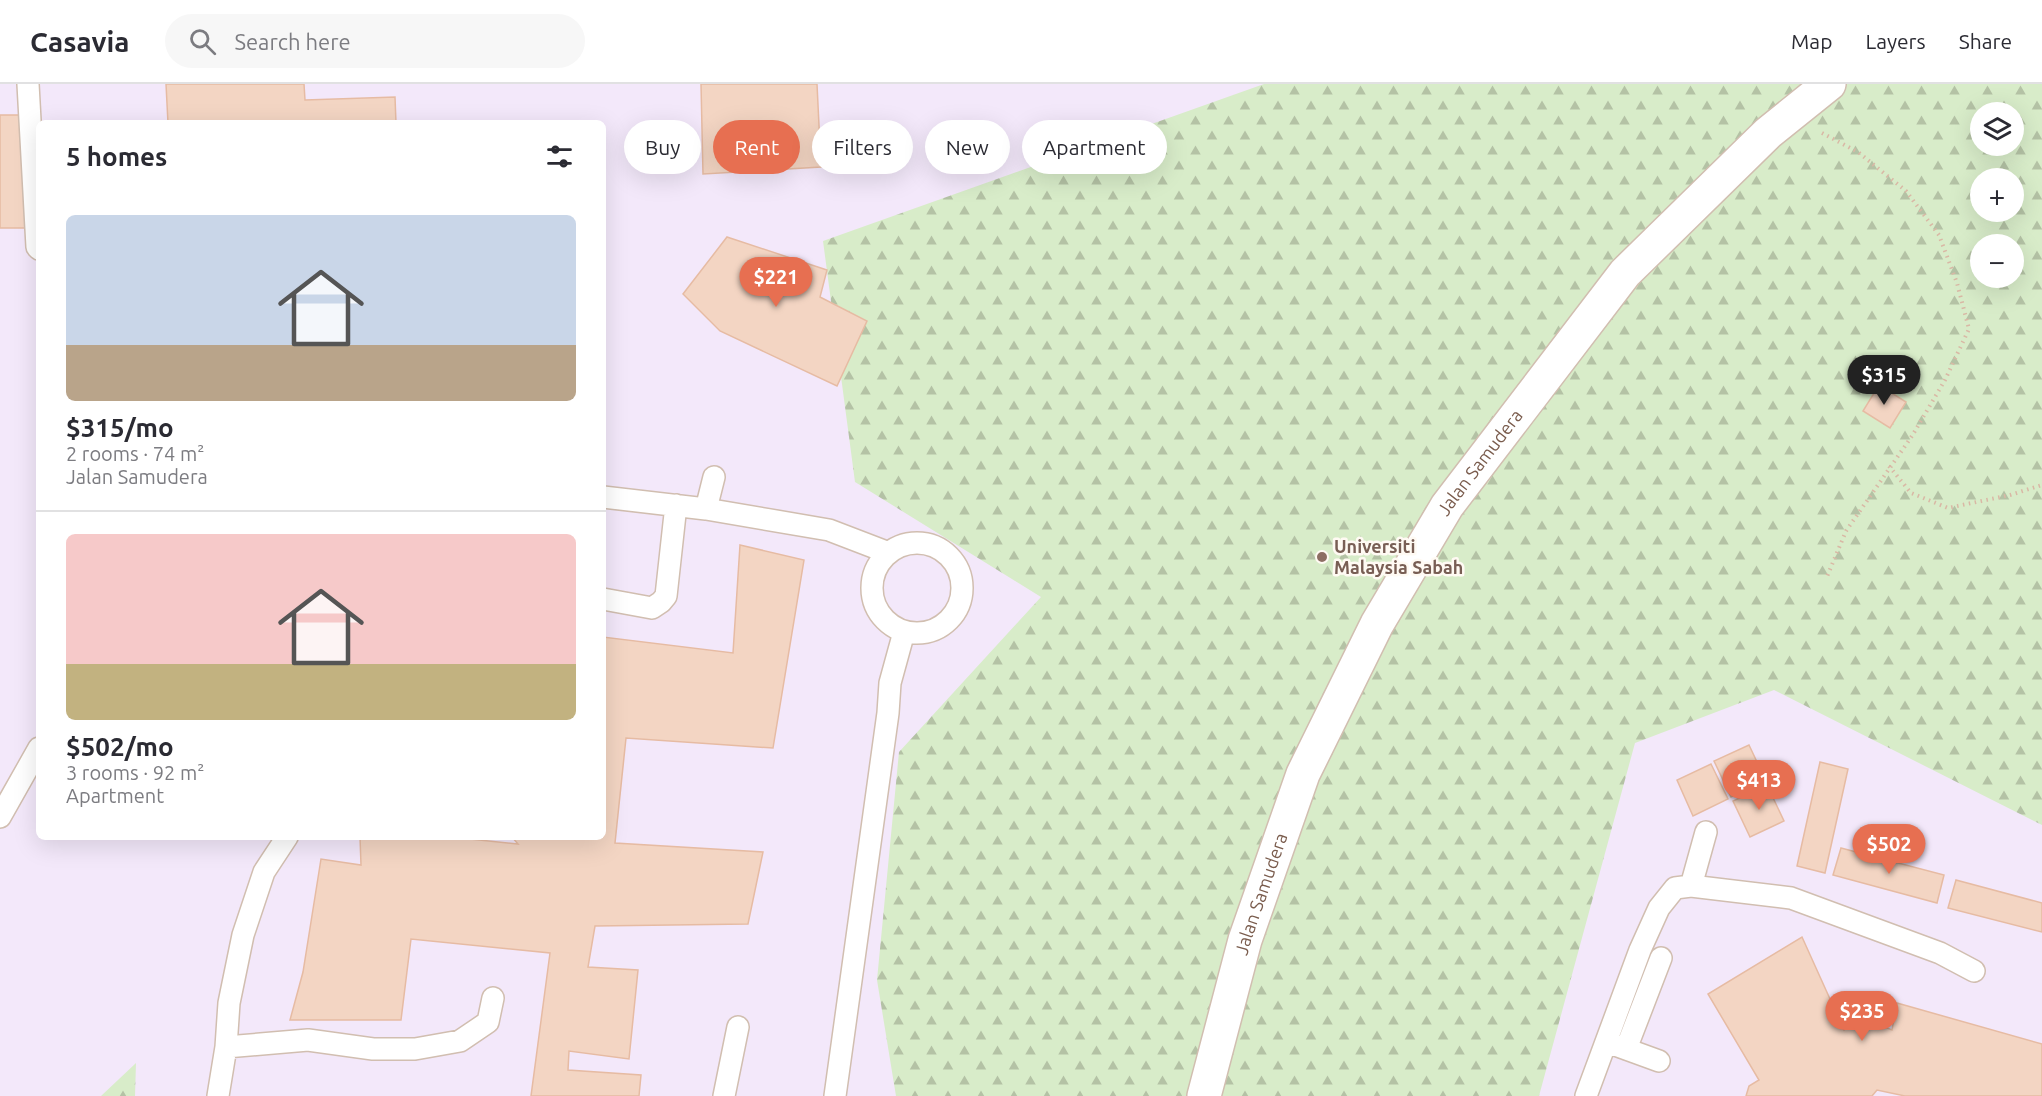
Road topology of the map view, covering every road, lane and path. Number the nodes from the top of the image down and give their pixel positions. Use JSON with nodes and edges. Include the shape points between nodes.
{"nodes":[{"id":1,"x":28,"y":84,"type":"edge"},
{"id":2,"x":1829,"y":84,"type":"edge"},
{"id":3,"x":1767,"y":133,"type":"junction"},
{"id":4,"x":36,"y":229,"type":"edge"},
{"id":5,"x":1890,"y":466,"type":"junction"},
{"id":6,"x":714,"y":477,"type":"dead end"},
{"id":7,"x":2042,"y":485,"type":"edge"},
{"id":8,"x":606,"y":497,"type":"edge"},
{"id":9,"x":676,"y":505,"type":"junction"},
{"id":10,"x":706,"y":509,"type":"junction"},
{"id":11,"x":889,"y":553,"type":"junction"},
{"id":12,"x":1826,"y":579,"type":"dead end"},
{"id":13,"x":606,"y":600,"type":"edge"},
{"id":14,"x":904,"y":632,"type":"junction"},
{"id":15,"x":36,"y":754,"type":"edge"},
{"id":16,"x":0,"y":817,"type":"edge"},
{"id":17,"x":1706,"y":832,"type":"dead end"},
{"id":18,"x":285,"y":840,"type":"edge"},
{"id":19,"x":1690,"y":886,"type":"junction"},
{"id":20,"x":1640,"y":950,"type":"junction"},
{"id":21,"x":1974,"y":971,"type":"dead end"},
{"id":22,"x":493,"y":998,"type":"dead end"},
{"id":23,"x":738,"y":1027,"type":"dead end"},
{"id":24,"x":1606,"y":1042,"type":"junction"},
{"id":25,"x":226,"y":1047,"type":"junction"},
{"id":26,"x":1626,"y":1050,"type":"junction"},
{"id":27,"x":1659,"y":1061,"type":"dead end"},
{"id":28,"x":218,"y":1096,"type":"edge"},
{"id":29,"x":724,"y":1096,"type":"edge"},
{"id":30,"x":835,"y":1096,"type":"edge"},
{"id":31,"x":1204,"y":1096,"type":"edge"},
{"id":32,"x":1586,"y":1096,"type":"edge"}],
"edges":[{"from":1,"to":4,"type":"lane"},
{"from":2,"to":3,"type":"street","name":"Jalan Samudera"},
{"from":3,"to":5,"type":"path","via":[[1814,129],[1858,152],[1906,191],[1939,235],[1958,283],[1968,329],[1945,380]]},
{"from":3,"to":31,"type":"street","name":"Jalan Samudera","via":[[1625,273],[1447,506],[1377,624],[1303,774],[1245,940]]},
{"from":5,"to":7,"type":"path","via":[[1911,493],[1948,508]]},
{"from":5,"to":12,"type":"path","via":[[1846,531]]},
{"from":6,"to":10,"type":"lane"},
{"from":8,"to":9,"type":"lane"},
{"from":9,"to":10,"type":"lane"},
{"from":9,"to":13,"type":"lane","via":[[666,596],[652,608]]},
{"from":10,"to":11,"type":"lane","via":[[829,530]]},
{"from":11,"to":14,"type":"lane","via":[[877,568],[872,587],[876,606],[887,622]]},
{"from":11,"to":14,"type":"lane","via":[[914,543],[940,549],[958,568],[963,594],[952,618],[930,632]]},
{"from":14,"to":30,"type":"lane","via":[[890,683]]},
{"from":15,"to":16,"type":"lane"},
{"from":17,"to":19,"type":"lane"},
{"from":18,"to":25,"type":"lane","via":[[264,872],[243,935],[229,1003]]},
{"from":19,"to":20,"type":"lane","via":[[1675,888],[1665,898]]},
{"from":19,"to":21,"type":"lane","via":[[1791,898],[1940,953]]},
{"from":20,"to":24,"type":"lane"},
{"from":20,"to":26,"type":"lane","via":[[1668,961]]},
{"from":22,"to":25,"type":"lane","via":[[488,1022],[460,1041],[415,1049],[373,1049],[308,1041]]},
{"from":23,"to":29,"type":"lane"},
{"from":24,"to":26,"type":"lane"},
{"from":24,"to":32,"type":"lane"},
{"from":25,"to":28,"type":"lane"},
{"from":26,"to":27,"type":"lane"}]}
